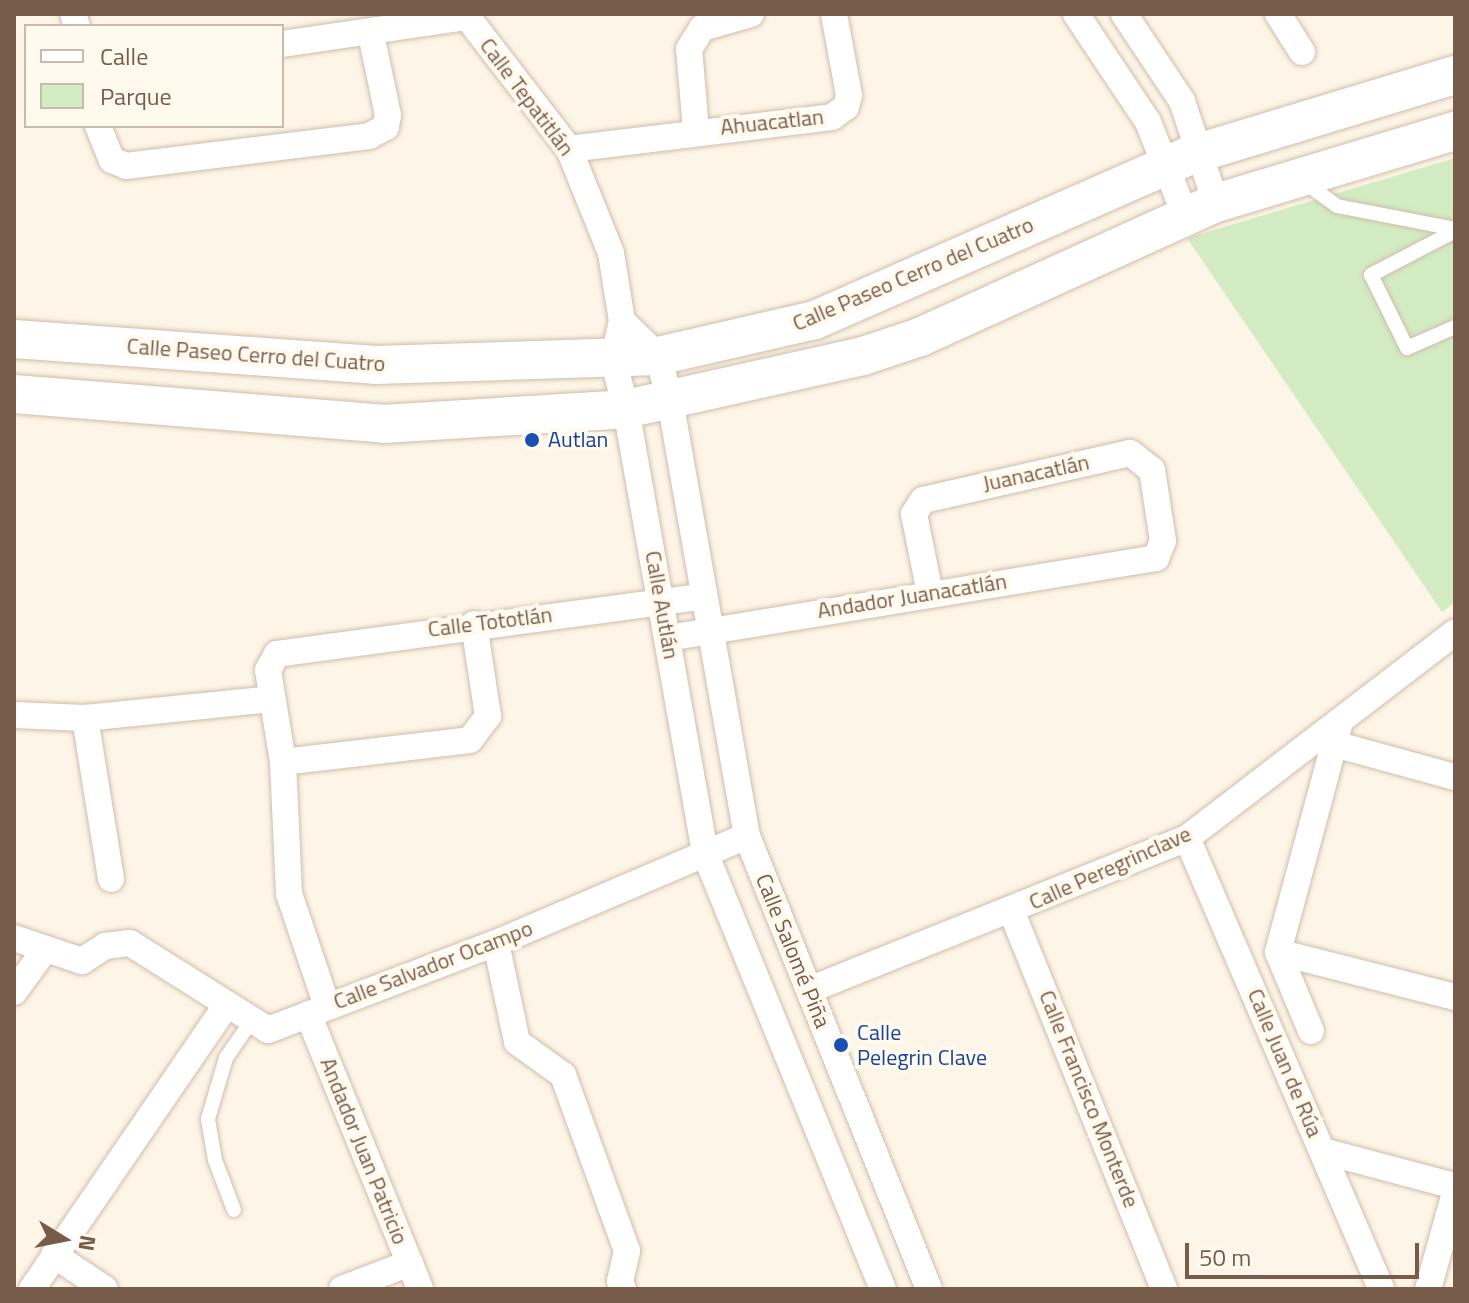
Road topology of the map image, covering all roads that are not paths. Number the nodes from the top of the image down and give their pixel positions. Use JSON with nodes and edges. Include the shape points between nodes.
{"nodes":[{"id":1,"x":751,"y":14,"type":"edge"},
{"id":2,"x":834,"y":14,"type":"edge"},
{"id":3,"x":1076,"y":14,"type":"edge"},
{"id":4,"x":1124,"y":14,"type":"edge"},
{"id":5,"x":1278,"y":14,"type":"edge"},
{"id":6,"x":466,"y":16,"type":"edge"},
{"id":7,"x":371,"y":34,"type":"junction"},
{"id":8,"x":284,"y":44,"type":"edge"},
{"id":9,"x":1302,"y":52,"type":"dead end"},
{"id":10,"x":1455,"y":75,"type":"edge"},
{"id":11,"x":99,"y":128,"type":"edge"},
{"id":12,"x":696,"y":130,"type":"junction"},
{"id":13,"x":1455,"y":131,"type":"edge"},
{"id":14,"x":569,"y":149,"type":"junction"},
{"id":15,"x":1183,"y":159,"type":"junction"},
{"id":16,"x":1299,"y":178,"type":"junction"},
{"id":17,"x":1201,"y":210,"type":"junction"},
{"id":18,"x":1455,"y":230,"type":"edge"},
{"id":19,"x":622,"y":321,"type":"junction"},
{"id":20,"x":1455,"y":327,"type":"edge"},
{"id":21,"x":14,"y":339,"type":"edge"},
{"id":22,"x":658,"y":356,"type":"junction"},
{"id":23,"x":613,"y":359,"type":"junction"},
{"id":24,"x":14,"y":394,"type":"edge"},
{"id":25,"x":670,"y":400,"type":"junction"},
{"id":26,"x":626,"y":409,"type":"junction"},
{"id":27,"x":1156,"y":558,"type":"joint"},
{"id":28,"x":930,"y":593,"type":"junction"},
{"id":29,"x":704,"y":596,"type":"junction"},
{"id":30,"x":661,"y":601,"type":"junction"},
{"id":31,"x":474,"y":624,"type":"junction"},
{"id":32,"x":710,"y":628,"type":"junction"},
{"id":33,"x":1455,"y":632,"type":"edge"},
{"id":34,"x":668,"y":638,"type":"junction"},
{"id":35,"x":277,"y":654,"type":"joint"},
{"id":36,"x":271,"y":699,"type":"junction"},
{"id":37,"x":14,"y":715,"type":"edge"},
{"id":38,"x":85,"y":718,"type":"junction"},
{"id":39,"x":1337,"y":734,"type":"junction"},
{"id":40,"x":283,"y":762,"type":"junction"},
{"id":41,"x":1455,"y":777,"type":"edge"},
{"id":42,"x":747,"y":836,"type":"junction"},
{"id":43,"x":1187,"y":838,"type":"junction"},
{"id":44,"x":705,"y":853,"type":"junction"},
{"id":45,"x":111,"y":879,"type":"dead end"},
{"id":46,"x":1011,"y":910,"type":"junction"},
{"id":47,"x":14,"y":938,"type":"edge"},
{"id":48,"x":496,"y":943,"type":"junction"},
{"id":49,"x":44,"y":951,"type":"junction"},
{"id":50,"x":1278,"y":952,"type":"junction"},
{"id":51,"x":809,"y":990,"type":"junction"},
{"id":52,"x":14,"y":992,"type":"edge"},
{"id":53,"x":1455,"y":997,"type":"edge"},
{"id":54,"x":227,"y":1004,"type":"junction"},
{"id":55,"x":318,"y":1010,"type":"junction"},
{"id":56,"x":252,"y":1020,"type":"junction"},
{"id":57,"x":1311,"y":1031,"type":"dead end"},
{"id":58,"x":1323,"y":1151,"type":"junction"},
{"id":59,"x":1455,"y":1186,"type":"edge"},
{"id":60,"x":1455,"y":1193,"type":"edge"},
{"id":61,"x":234,"y":1210,"type":"dead end"},
{"id":62,"x":54,"y":1255,"type":"junction"},
{"id":63,"x":410,"y":1263,"type":"junction"},
{"id":64,"x":32,"y":1289,"type":"edge"},
{"id":65,"x":105,"y":1289,"type":"edge"},
{"id":66,"x":342,"y":1289,"type":"edge"},
{"id":67,"x":420,"y":1289,"type":"edge"},
{"id":68,"x":623,"y":1289,"type":"edge"},
{"id":69,"x":883,"y":1289,"type":"edge"},
{"id":70,"x":929,"y":1289,"type":"edge"},
{"id":71,"x":1164,"y":1289,"type":"edge"},
{"id":72,"x":1381,"y":1289,"type":"edge"},
{"id":73,"x":1428,"y":1289,"type":"edge"}],
"edges":[{"from":1,"to":12,"type":"street","name":"Ahuacatlan","via":[[702,28],[689,49]]},
{"from":2,"to":12,"type":"street","name":"Ahuacatlan","via":[[849,95],[846,107],[832,117]]},
{"from":3,"to":15,"type":"street","via":[[1148,122]]},
{"from":4,"to":15,"type":"street","via":[[1182,101]]},
{"from":5,"to":9,"type":"street"},
{"from":6,"to":7,"type":"street"},
{"from":6,"to":14,"type":"street","name":"Calle Tepatitlán"},
{"from":7,"to":8,"type":"street"},
{"from":7,"to":11,"type":"street","via":[[388,115],[386,127],[369,136],[126,166],[112,160]]},
{"from":10,"to":15,"type":"street","name":"Calle Paseo Cerro del Cuatro"},
{"from":12,"to":14,"type":"street","name":"Ahuacatlan"},
{"from":13,"to":16,"type":"street"},
{"from":14,"to":19,"type":"street","name":"Calle Tepatitlán","via":[[611,253]]},
{"from":15,"to":17,"type":"street"},
{"from":15,"to":17,"type":"street"},
{"from":15,"to":22,"type":"street","name":"Calle Paseo Cerro del Cuatro","via":[[815,320]]},
{"from":16,"to":17,"type":"street"},
{"from":16,"to":18,"type":"lane","via":[[1337,206]]},
{"from":17,"to":25,"type":"street","via":[[920,337],[795,374]]},
{"from":18,"to":20,"type":"lane","via":[[1371,275],[1407,348]]},
{"from":19,"to":22,"type":"street"},
{"from":19,"to":23,"type":"street","name":"Calle Tepatitlán"},
{"from":21,"to":23,"type":"street","name":"Calle Paseo Cerro del Cuatro","via":[[375,365]]},
{"from":22,"to":23,"type":"street","name":"Calle Paseo Cerro del Cuatro"},
{"from":22,"to":25,"type":"street","name":"Calle Autlán"},
{"from":23,"to":26,"type":"street","name":"Calle Autlán"},
{"from":24,"to":26,"type":"street","via":[[383,424]]},
{"from":25,"to":26,"type":"street"},
{"from":25,"to":29,"type":"street","name":"Calle Autlán"},
{"from":26,"to":30,"type":"street","name":"Calle Autlán"},
{"from":27,"to":28,"type":"street","name":"Andador Juanacatlán"},
{"from":27,"to":28,"type":"street","name":"Juanacatlán","via":[[1163,541],[1152,470],[1130,453],[923,500],[914,514]]},
{"from":28,"to":32,"type":"street","name":"Andador Juanacatlán"},
{"from":29,"to":30,"type":"street","name":"Calle Tototlán"},
{"from":29,"to":32,"type":"street","name":"Calle Autlán"},
{"from":30,"to":31,"type":"street","name":"Calle Tototlán"},
{"from":30,"to":34,"type":"street","name":"Calle Autlán"},
{"from":31,"to":35,"type":"street","name":"Calle Tototlán"},
{"from":31,"to":40,"type":"street","via":[[488,716],[470,740]]},
{"from":32,"to":34,"type":"street","name":"Andador Juanacatlán"},
{"from":32,"to":42,"type":"street","name":"Calle Autlán"},
{"from":33,"to":39,"type":"street","name":"Calle Peregrinclave"},
{"from":34,"to":44,"type":"street","name":"Calle Autlán"},
{"from":35,"to":36,"type":"street","name":"Andador Juan Patricio","via":[[268,670]]},
{"from":36,"to":38,"type":"street"},
{"from":36,"to":40,"type":"street","name":"Andador Juan Patricio"},
{"from":37,"to":38,"type":"street"},
{"from":38,"to":45,"type":"street"},
{"from":39,"to":41,"type":"street"},
{"from":39,"to":43,"type":"street","name":"Calle Peregrinclave"},
{"from":39,"to":50,"type":"street"},
{"from":40,"to":55,"type":"street","name":"Andador Juan Patricio","via":[[289,894]]},
{"from":42,"to":44,"type":"street","name":"Calle Salvador Ocampo"},
{"from":42,"to":51,"type":"street","name":"Calle Salomé Piña"},
{"from":43,"to":46,"type":"street","name":"Calle Peregrinclave"},
{"from":43,"to":58,"type":"street","name":"Calle Juan de Rúa"},
{"from":44,"to":48,"type":"street","name":"Calle Salvador Ocampo"},
{"from":44,"to":69,"type":"street","name":"Calle Salomé Piña"},
{"from":46,"to":51,"type":"street","name":"Calle Peregrinclave"},
{"from":46,"to":71,"type":"street","name":"Calle Francisco Monterde"},
{"from":47,"to":49,"type":"street"},
{"from":48,"to":55,"type":"street","name":"Calle Salvador Ocampo"},
{"from":48,"to":68,"type":"street","via":[[517,1042],[563,1075],[627,1251]]},
{"from":49,"to":52,"type":"street"},
{"from":49,"to":54,"type":"street","name":"Calle Salvador Ocampo","via":[[82,961],[105,946],[130,943]]},
{"from":50,"to":53,"type":"street"},
{"from":50,"to":57,"type":"street"},
{"from":51,"to":70,"type":"street","name":"Calle Salomé Piña"},
{"from":54,"to":56,"type":"street","name":"Calle Salvador Ocampo"},
{"from":54,"to":62,"type":"street"},
{"from":55,"to":56,"type":"street","name":"Calle Salvador Ocampo","via":[[268,1030]]},
{"from":55,"to":63,"type":"street","name":"Andador Juan Patricio"},
{"from":56,"to":61,"type":"lane","via":[[226,1058],[208,1119],[215,1160]]},
{"from":58,"to":59,"type":"street"},
{"from":58,"to":72,"type":"street","name":"Calle Juan de Rúa"},
{"from":60,"to":73,"type":"street"},
{"from":62,"to":64,"type":"street"},
{"from":62,"to":65,"type":"street"},
{"from":63,"to":66,"type":"street"},
{"from":63,"to":67,"type":"street","name":"Andador Juan Patricio"}]}
